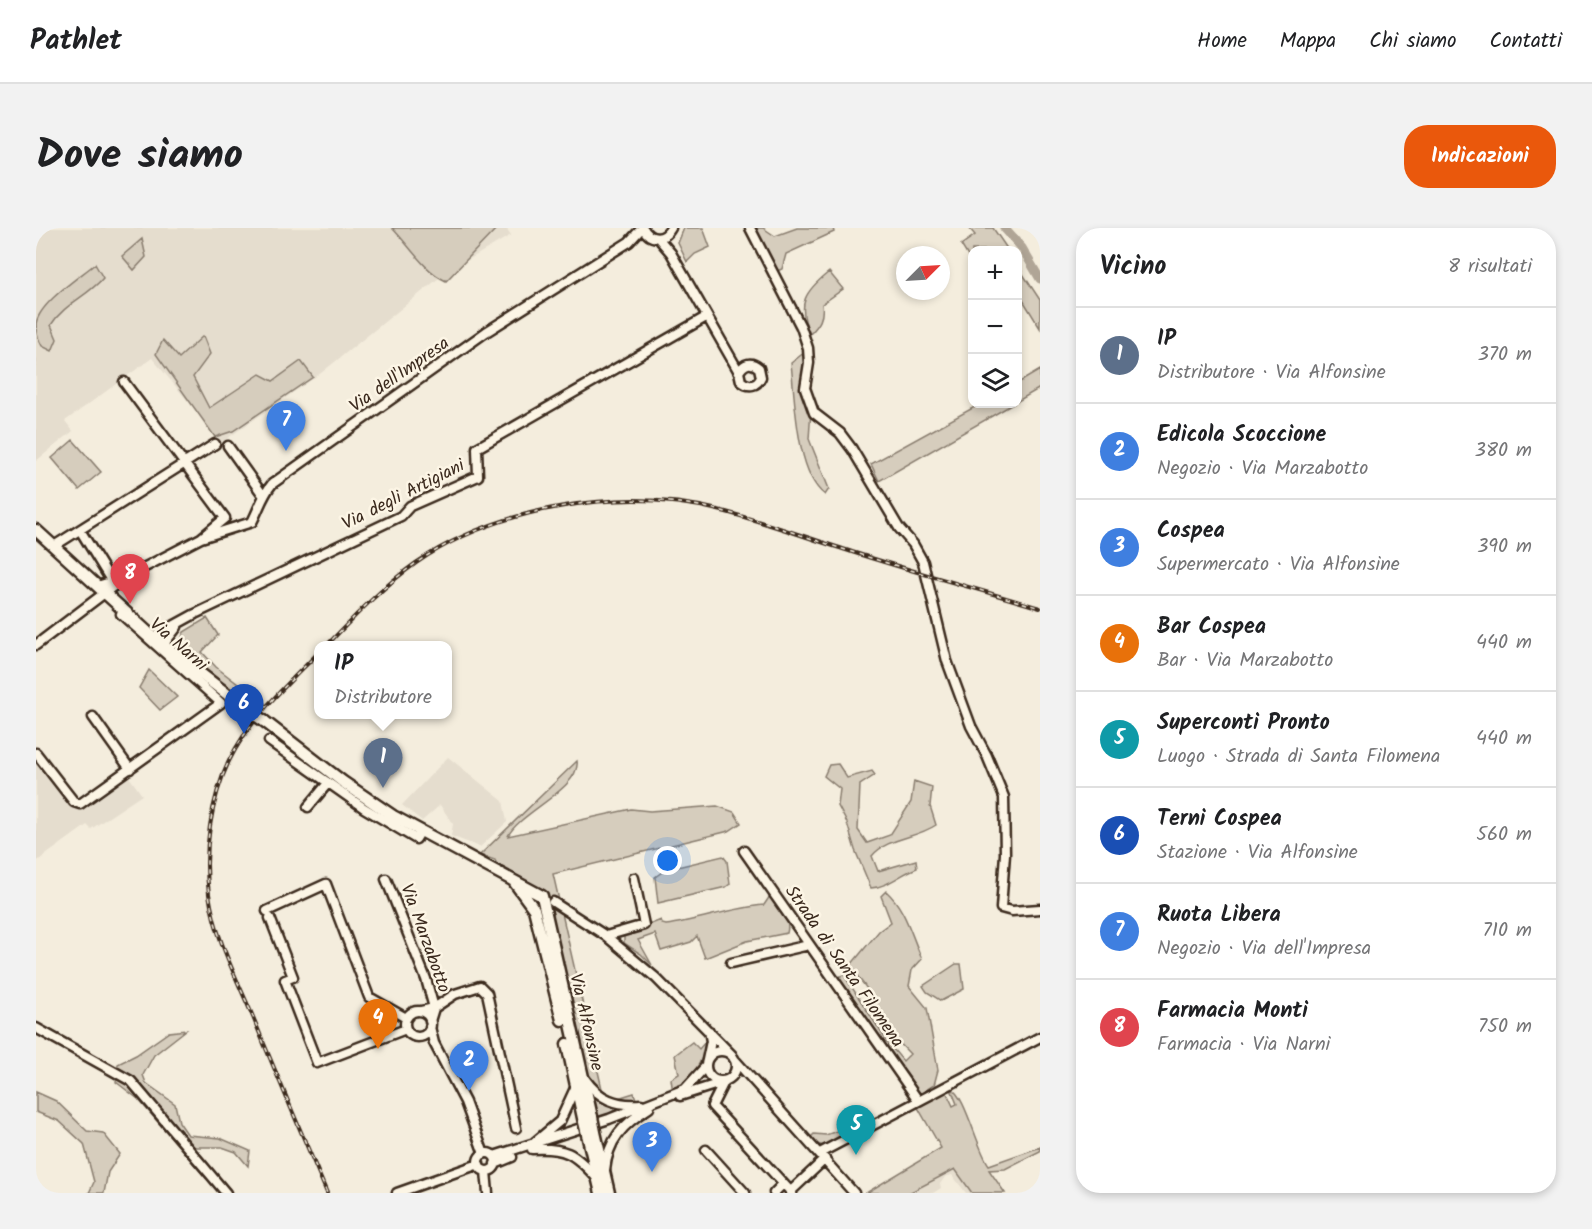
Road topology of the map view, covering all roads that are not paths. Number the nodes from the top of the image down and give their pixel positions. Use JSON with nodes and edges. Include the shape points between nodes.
{"nodes":[{"id":1,"x":642,"y":228,"type":"edge"},
{"id":2,"x":750,"y":228,"type":"edge"},
{"id":3,"x":671,"y":229,"type":"edge"},
{"id":4,"x":654,"y":238,"type":"junction"},
{"id":5,"x":629,"y":242,"type":"junction"},
{"id":6,"x":671,"y":253,"type":"junction"},
{"id":7,"x":706,"y":317,"type":"junction"},
{"id":8,"x":739,"y":372,"type":"dead end"},
{"id":9,"x":124,"y":382,"type":"dead end"},
{"id":10,"x":215,"y":444,"type":"dead end"},
{"id":11,"x":228,"y":446,"type":"dead end"},
{"id":12,"x":186,"y":463,"type":"junction"},
{"id":13,"x":263,"y":495,"type":"junction"},
{"id":14,"x":36,"y":530,"type":"edge"},
{"id":15,"x":80,"y":530,"type":"junction"},
{"id":16,"x":201,"y":538,"type":"junction"},
{"id":17,"x":54,"y":546,"type":"junction"},
{"id":18,"x":124,"y":578,"type":"junction"},
{"id":19,"x":112,"y":582,"type":"junction"},
{"id":20,"x":97,"y":586,"type":"junction"},
{"id":21,"x":106,"y":595,"type":"junction"},
{"id":22,"x":121,"y":608,"type":"junction"},
{"id":23,"x":179,"y":624,"type":"junction"},
{"id":24,"x":153,"y":637,"type":"junction"},
{"id":25,"x":36,"y":645,"type":"edge"},
{"id":26,"x":164,"y":645,"type":"junction"},
{"id":27,"x":93,"y":717,"type":"dead end"},
{"id":28,"x":269,"y":741,"type":"dead end"},
{"id":29,"x":37,"y":757,"type":"edge"},
{"id":30,"x":130,"y":769,"type":"junction"},
{"id":31,"x":328,"y":783,"type":"junction"},
{"id":32,"x":308,"y":807,"type":"dead end"},
{"id":33,"x":421,"y":831,"type":"junction"},
{"id":34,"x":744,"y":851,"type":"dead end"},
{"id":35,"x":509,"y":876,"type":"junction"},
{"id":36,"x":634,"y":878,"type":"dead end"},
{"id":37,"x":386,"y":879,"type":"dead end"},
{"id":38,"x":549,"y":903,"type":"junction"},
{"id":39,"x":534,"y":909,"type":"junction"},
{"id":40,"x":1040,"y":909,"type":"edge"},
{"id":41,"x":606,"y":936,"type":"junction"},
{"id":42,"x":809,"y":945,"type":"junction"},
{"id":43,"x":731,"y":963,"type":"dead end"},
{"id":44,"x":434,"y":1008,"type":"junction"},
{"id":45,"x":421,"y":1011,"type":"junction"},
{"id":46,"x":406,"y":1018,"type":"junction"},
{"id":47,"x":430,"y":1024,"type":"junction"},
{"id":48,"x":36,"y":1028,"type":"edge"},
{"id":49,"x":406,"y":1029,"type":"junction"},
{"id":50,"x":709,"y":1031,"type":"junction"},
{"id":51,"x":423,"y":1036,"type":"junction"},
{"id":52,"x":1040,"y":1037,"type":"edge"},
{"id":53,"x":434,"y":1042,"type":"junction"},
{"id":54,"x":733,"y":1057,"type":"junction"},
{"id":55,"x":706,"y":1064,"type":"junction"},
{"id":56,"x":580,"y":1069,"type":"junction"},
{"id":57,"x":747,"y":1072,"type":"junction"},
{"id":58,"x":709,"y":1076,"type":"junction"},
{"id":59,"x":730,"y":1079,"type":"junction"},
{"id":60,"x":576,"y":1085,"type":"junction"},
{"id":61,"x":711,"y":1086,"type":"junction"},
{"id":62,"x":918,"y":1100,"type":"junction"},
{"id":63,"x":651,"y":1104,"type":"junction"},
{"id":64,"x":588,"y":1118,"type":"junction"},
{"id":65,"x":516,"y":1128,"type":"dead end"},
{"id":66,"x":532,"y":1147,"type":"junction"},
{"id":67,"x":706,"y":1150,"type":"dead end"},
{"id":68,"x":484,"y":1154,"type":"junction"},
{"id":69,"x":822,"y":1156,"type":"junction"},
{"id":70,"x":495,"y":1160,"type":"junction"},
{"id":71,"x":482,"y":1168,"type":"junction"},
{"id":72,"x":602,"y":1176,"type":"junction"},
{"id":73,"x":783,"y":1184,"type":"junction"},
{"id":74,"x":791,"y":1192,"type":"edge"},
{"id":75,"x":226,"y":1193,"type":"edge"},
{"id":76,"x":397,"y":1193,"type":"edge"},
{"id":77,"x":486,"y":1193,"type":"edge"},
{"id":78,"x":602,"y":1193,"type":"edge"},
{"id":79,"x":609,"y":1193,"type":"edge"},
{"id":80,"x":745,"y":1193,"type":"edge"},
{"id":81,"x":774,"y":1193,"type":"edge"},
{"id":82,"x":854,"y":1193,"type":"edge"}],
"edges":[{"from":1,"to":4,"type":"street"},
{"from":1,"to":5,"type":"street","name":"Via dell'Impresa"},
{"from":2,"to":40,"type":"street","via":[[801,327],[809,363],[805,388],[814,413],[840,433],[852,449],[923,562],[947,661],[1004,797],[1001,908]]},
{"from":3,"to":4,"type":"street"},
{"from":3,"to":6,"type":"street"},
{"from":4,"to":5,"type":"street","name":"Via dell'Impresa"},
{"from":4,"to":6,"type":"street"},
{"from":5,"to":13,"type":"street","name":"Via dell'Impresa","via":[[486,332],[272,484]]},
{"from":6,"to":7,"type":"street"},
{"from":7,"to":8,"type":"street"},
{"from":7,"to":23,"type":"street","name":"Via degli Artigiani","via":[[477,448],[478,476],[410,506],[401,516]]},
{"from":9,"to":12,"type":"street"},
{"from":10,"to":12,"type":"street"},
{"from":11,"to":13,"type":"street"},
{"from":12,"to":15,"type":"street"},
{"from":12,"to":16,"type":"street","via":[[225,518]]},
{"from":13,"to":16,"type":"street","name":"Via dell'Impresa","via":[[252,522]]},
{"from":14,"to":17,"type":"main road","name":"Via Narni"},
{"from":15,"to":17,"type":"street"},
{"from":15,"to":19,"type":"street"},
{"from":16,"to":18,"type":"street"},
{"from":17,"to":20,"type":"main road","name":"Via Narni"},
{"from":18,"to":19,"type":"street"},
{"from":18,"to":21,"type":"street"},
{"from":19,"to":20,"type":"street"},
{"from":20,"to":21,"type":"main road","name":"Via Narni"},
{"from":21,"to":22,"type":"main road","name":"Via Narni"},
{"from":21,"to":25,"type":"street"},
{"from":22,"to":24,"type":"main road","name":"Via Narni"},
{"from":22,"to":30,"type":"street","name":"Via Narni","via":[[121,615],[221,702]]},
{"from":23,"to":24,"type":"street","name":"Via degli Artigiani"},
{"from":23,"to":26,"type":"street","name":"Via degli Artigiani"},
{"from":24,"to":26,"type":"main road","name":"Via Narni"},
{"from":26,"to":33,"type":"main road","name":"Via Alfonsine","bridge":true,"via":[[343,782]]},
{"from":27,"to":30,"type":"street"},
{"from":28,"to":31,"type":"street","name":"Via Alfonsine"},
{"from":29,"to":30,"type":"street","via":[[74,802],[80,804]]},
{"from":31,"to":32,"type":"street"},
{"from":31,"to":33,"type":"street","name":"Via Alfonsine","via":[[416,839]]},
{"from":33,"to":35,"type":"main road","name":"Via Alfonsine"},
{"from":34,"to":42,"type":"street","name":"Strada di Santa Filomena"},
{"from":35,"to":38,"type":"main road","name":"Via Alfonsine"},
{"from":35,"to":39,"type":"main road","name":"Via Alfonsine"},
{"from":36,"to":41,"type":"street","via":[[644,925]]},
{"from":37,"to":44,"type":"street","name":"Via Marzabotto"},
{"from":38,"to":39,"type":"street"},
{"from":38,"to":41,"type":"street"},
{"from":38,"to":56,"type":"main road","name":"Via Alfonsine"},
{"from":39,"to":60,"type":"main road","name":"Via Alfonsine"},
{"from":41,"to":50,"type":"street","via":[[656,978]]},
{"from":42,"to":43,"type":"street"},
{"from":42,"to":62,"type":"street","name":"Strada di Santa Filomena"},
{"from":44,"to":45,"type":"street","name":"Via Marzabotto"},
{"from":44,"to":47,"type":"street","name":"Via Marzabotto"},
{"from":44,"to":65,"type":"street","name":"Via Marzabotto","via":[[455,994],[480,986],[487,993]]},
{"from":45,"to":46,"type":"street","name":"Via Marzabotto"},
{"from":45,"to":47,"type":"street","name":"Via Marzabotto"},
{"from":46,"to":49,"type":"street"},
{"from":46,"to":49,"type":"street","via":[[369,997],[326,884],[269,915],[293,977],[285,980],[317,1063]]},
{"from":47,"to":51,"type":"street","name":"Via Marzabotto"},
{"from":47,"to":53,"type":"street","name":"Via Marzabotto"},
{"from":48,"to":75,"type":"street","via":[[138,1087]]},
{"from":49,"to":51,"type":"street","via":[[415,1037]]},
{"from":50,"to":54,"type":"street"},
{"from":50,"to":55,"type":"street"},
{"from":51,"to":53,"type":"street"},
{"from":52,"to":62,"type":"street"},
{"from":53,"to":68,"type":"street","name":"Via Marzabotto","via":[[465,1102]]},
{"from":54,"to":55,"type":"street","via":[[719,1051],[711,1054]]},
{"from":54,"to":57,"type":"street"},
{"from":54,"to":59,"type":"street","via":[[735,1072]]},
{"from":55,"to":58,"type":"street"},
{"from":55,"to":63,"type":"street","via":[[685,1089]]},
{"from":56,"to":63,"type":"street","via":[[601,1096],[623,1104]]},
{"from":56,"to":64,"type":"main road","name":"Via Alfonsine"},
{"from":57,"to":59,"type":"street"},
{"from":57,"to":69,"type":"street"},
{"from":58,"to":59,"type":"street","via":[[716,1081]]},
{"from":58,"to":61,"type":"street"},
{"from":59,"to":61,"type":"street"},
{"from":59,"to":73,"type":"street","via":[[712,1106]]},
{"from":60,"to":64,"type":"main road","name":"Via Alfonsine"},
{"from":60,"to":66,"type":"street","via":[[560,1121]]},
{"from":61,"to":63,"type":"street"},
{"from":62,"to":69,"type":"street"},
{"from":63,"to":66,"type":"street"},
{"from":63,"to":72,"type":"street","via":[[623,1126],[613,1140]]},
{"from":64,"to":72,"type":"main road","name":"Via Alfonsine","bridge":true},
{"from":66,"to":70,"type":"street"},
{"from":66,"to":72,"type":"street","via":[[575,1155]]},
{"from":67,"to":80,"type":"street"},
{"from":68,"to":70,"type":"street"},
{"from":68,"to":71,"type":"street","via":[[480,1157]]},
{"from":69,"to":74,"type":"street"},
{"from":69,"to":82,"type":"street"},
{"from":70,"to":71,"type":"street","via":[[491,1170]]},
{"from":71,"to":76,"type":"street"},
{"from":71,"to":77,"type":"street"},
{"from":72,"to":78,"type":"main road","name":"Via Alfonsine"},
{"from":72,"to":79,"type":"main road","name":"Via Alfonsine"},
{"from":73,"to":74,"type":"street"},
{"from":73,"to":81,"type":"street"}]}
